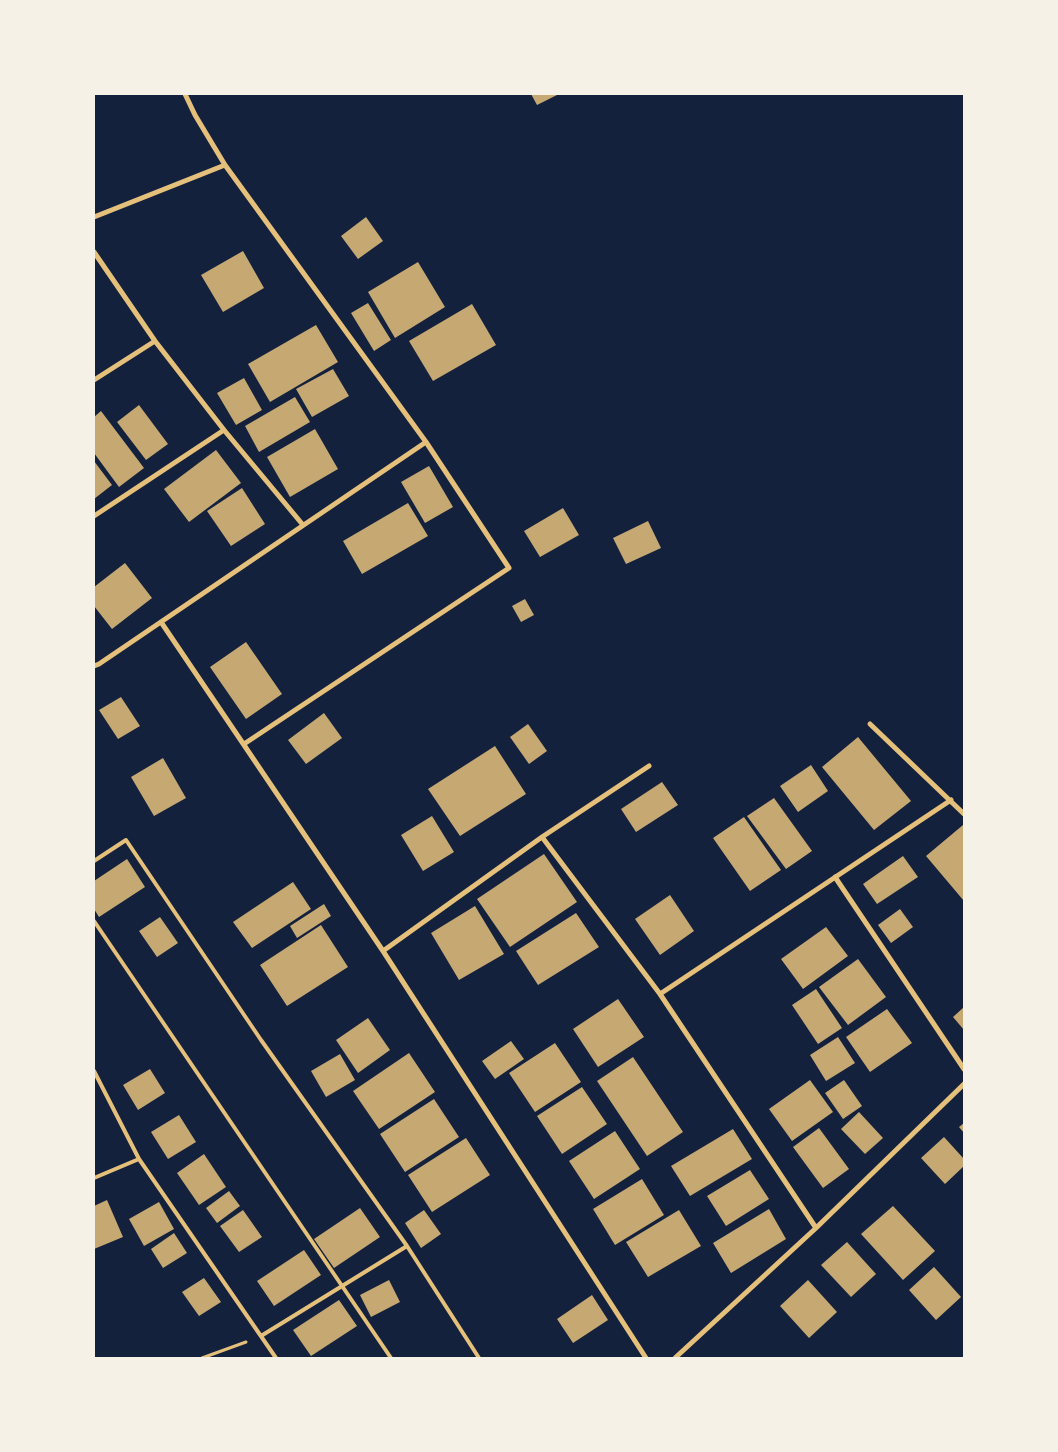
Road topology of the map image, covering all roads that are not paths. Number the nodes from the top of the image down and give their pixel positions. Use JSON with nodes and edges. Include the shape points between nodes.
{"nodes":[{"id":1,"x":185,"y":94,"type":"edge"},
{"id":2,"x":225,"y":165,"type":"junction"},
{"id":3,"x":94,"y":218,"type":"edge"},
{"id":4,"x":94,"y":252,"type":"edge"},
{"id":5,"x":155,"y":341,"type":"junction"},
{"id":6,"x":94,"y":380,"type":"edge"},
{"id":7,"x":224,"y":430,"type":"junction"},
{"id":8,"x":426,"y":442,"type":"junction"},
{"id":9,"x":94,"y":516,"type":"edge"},
{"id":10,"x":302,"y":526,"type":"junction"},
{"id":11,"x":161,"y":622,"type":"junction"},
{"id":12,"x":94,"y":666,"type":"edge"},
{"id":13,"x":870,"y":724,"type":"dead end"},
{"id":14,"x":244,"y":744,"type":"junction"},
{"id":15,"x":649,"y":766,"type":"dead end"},
{"id":16,"x":951,"y":800,"type":"junction"},
{"id":17,"x":964,"y":814,"type":"edge"},
{"id":18,"x":542,"y":837,"type":"junction"},
{"id":19,"x":94,"y":862,"type":"edge"},
{"id":20,"x":835,"y":877,"type":"junction"},
{"id":21,"x":94,"y":922,"type":"edge"},
{"id":22,"x":383,"y":951,"type":"junction"},
{"id":23,"x":660,"y":994,"type":"junction"},
{"id":24,"x":964,"y":1068,"type":"edge"},
{"id":25,"x":94,"y":1071,"type":"edge"},
{"id":26,"x":964,"y":1084,"type":"edge"},
{"id":27,"x":139,"y":1159,"type":"junction"},
{"id":28,"x":94,"y":1178,"type":"edge"},
{"id":29,"x":816,"y":1228,"type":"junction"},
{"id":30,"x":406,"y":1246,"type":"junction"},
{"id":31,"x":341,"y":1286,"type":"junction"},
{"id":32,"x":261,"y":1336,"type":"junction"},
{"id":33,"x":276,"y":1358,"type":"edge"},
{"id":34,"x":391,"y":1358,"type":"edge"},
{"id":35,"x":479,"y":1358,"type":"edge"},
{"id":36,"x":646,"y":1358,"type":"edge"},
{"id":37,"x":675,"y":1358,"type":"edge"}],
"edges":[{"from":1,"to":2,"type":"street"},
{"from":2,"to":3,"type":"street"},
{"from":2,"to":8,"type":"street"},
{"from":4,"to":5,"type":"street"},
{"from":5,"to":6,"type":"street"},
{"from":5,"to":7,"type":"street"},
{"from":7,"to":9,"type":"street"},
{"from":7,"to":10,"type":"street"},
{"from":8,"to":10,"type":"street"},
{"from":8,"to":14,"type":"street","via":[[509,568]]},
{"from":10,"to":11,"type":"street"},
{"from":11,"to":12,"type":"street"},
{"from":11,"to":14,"type":"street"},
{"from":13,"to":16,"type":"street"},
{"from":14,"to":22,"type":"street"},
{"from":15,"to":18,"type":"street"},
{"from":16,"to":17,"type":"street"},
{"from":16,"to":20,"type":"street"},
{"from":18,"to":22,"type":"street"},
{"from":18,"to":23,"type":"street"},
{"from":19,"to":30,"type":"lane","via":[[126,840]]},
{"from":20,"to":23,"type":"street"},
{"from":20,"to":24,"type":"street"},
{"from":21,"to":31,"type":"lane"},
{"from":22,"to":36,"type":"street"},
{"from":23,"to":29,"type":"street"},
{"from":25,"to":27,"type":"lane"},
{"from":26,"to":29,"type":"street"},
{"from":27,"to":28,"type":"lane"},
{"from":27,"to":32,"type":"lane"},
{"from":29,"to":37,"type":"street"},
{"from":30,"to":31,"type":"lane"},
{"from":30,"to":35,"type":"lane"},
{"from":31,"to":32,"type":"lane"},
{"from":31,"to":34,"type":"lane"},
{"from":32,"to":33,"type":"lane"}]}
